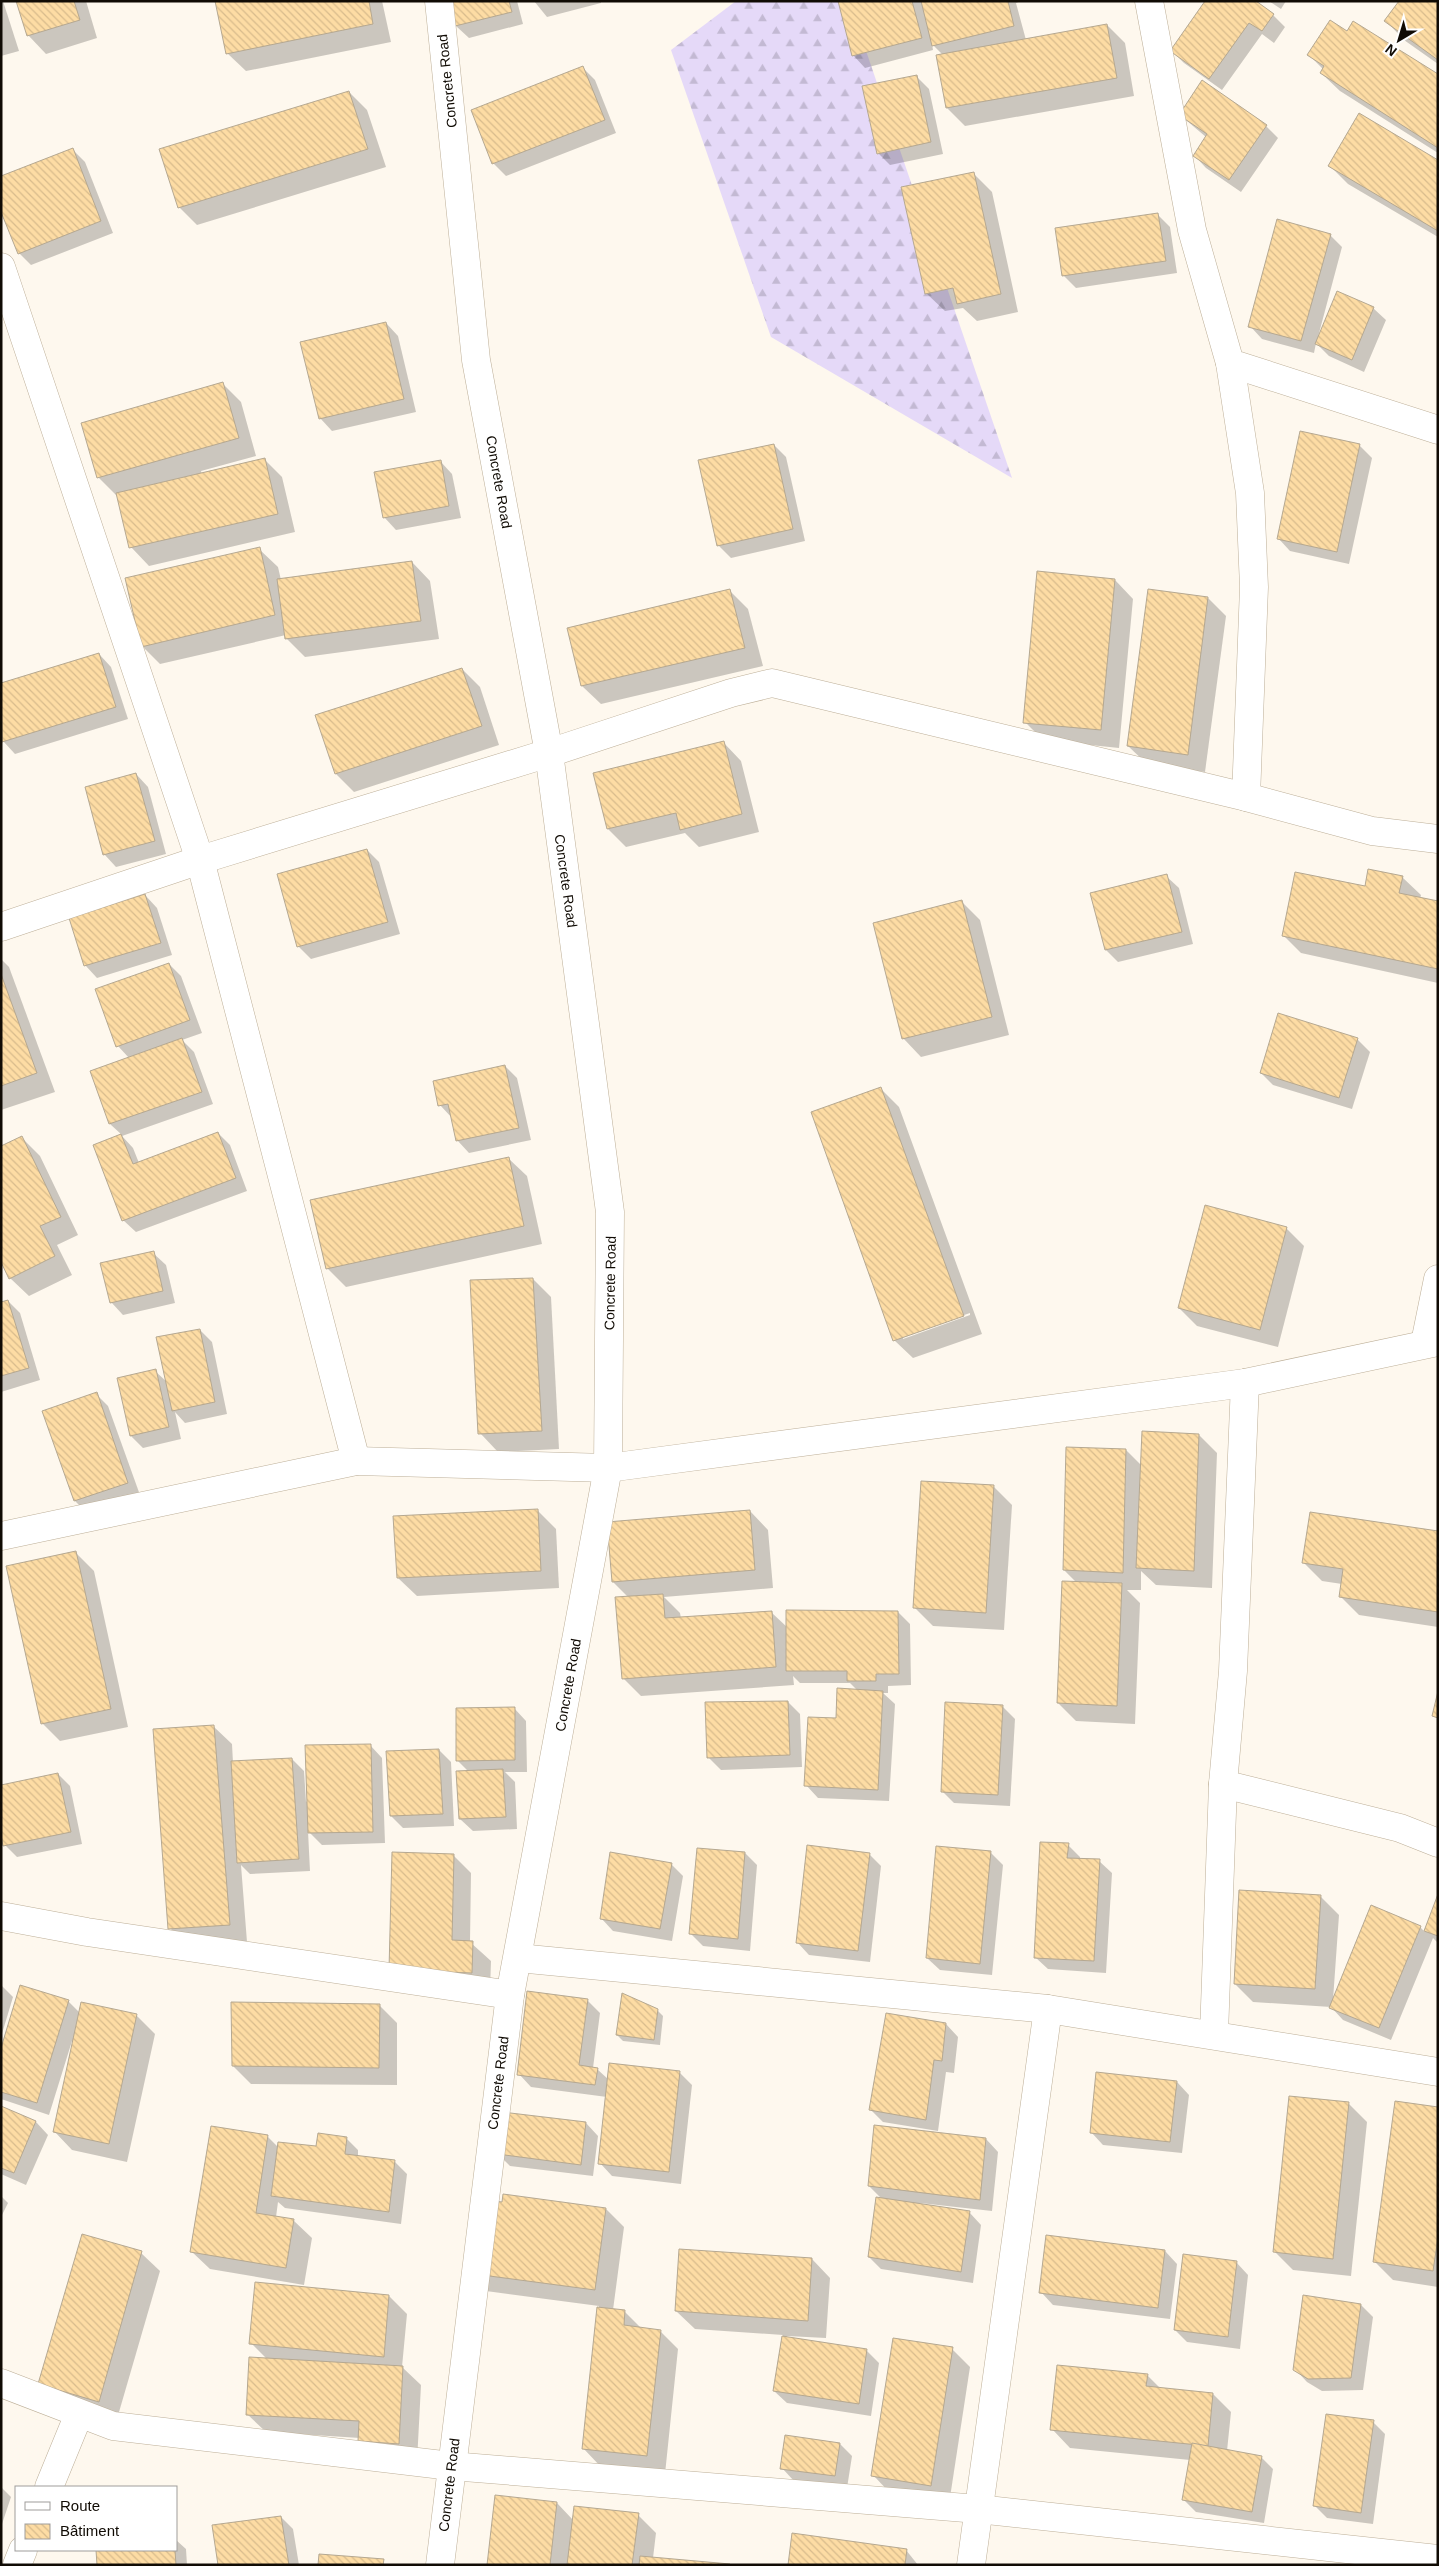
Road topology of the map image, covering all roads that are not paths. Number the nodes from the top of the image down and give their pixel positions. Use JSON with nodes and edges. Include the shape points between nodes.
{"nodes":[{"id":1,"x":438,"y":1,"type":"edge"},
{"id":2,"x":1149,"y":1,"type":"edge"},
{"id":3,"x":2,"y":270,"type":"edge"},
{"id":4,"x":1230,"y":363,"type":"junction"},
{"id":5,"x":1438,"y":430,"type":"edge"},
{"id":6,"x":549,"y":753,"type":"junction"},
{"id":7,"x":1246,"y":797,"type":"junction"},
{"id":8,"x":1438,"y":839,"type":"edge"},
{"id":9,"x":200,"y":860,"type":"junction"},
{"id":10,"x":1,"y":927,"type":"edge"},
{"id":11,"x":1438,"y":1279,"type":"edge"},
{"id":12,"x":1432,"y":1343,"type":"edge"},
{"id":13,"x":1245,"y":1384,"type":"junction"},
{"id":14,"x":356,"y":1460,"type":"junction"},
{"id":15,"x":608,"y":1468,"type":"junction"},
{"id":16,"x":1,"y":1536,"type":"edge"},
{"id":17,"x":1223,"y":1784,"type":"junction"},
{"id":18,"x":1438,"y":1843,"type":"edge"},
{"id":19,"x":1,"y":1916,"type":"edge"},
{"id":20,"x":518,"y":1958,"type":"junction"},
{"id":21,"x":510,"y":1995,"type":"junction"},
{"id":22,"x":1048,"y":2009,"type":"junction"},
{"id":23,"x":1214,"y":2034,"type":"junction"},
{"id":24,"x":1438,"y":2072,"type":"edge"},
{"id":25,"x":1,"y":2383,"type":"edge"},
{"id":26,"x":79,"y":2414,"type":"junction"},
{"id":27,"x":451,"y":2466,"type":"junction"},
{"id":28,"x":49,"y":2486,"type":"edge"},
{"id":29,"x":978,"y":2509,"type":"junction"},
{"id":30,"x":23,"y":2551,"type":"edge"},
{"id":31,"x":1438,"y":2559,"type":"edge"},
{"id":32,"x":17,"y":2565,"type":"edge"},
{"id":33,"x":440,"y":2565,"type":"edge"},
{"id":34,"x":970,"y":2565,"type":"edge"}],
"edges":[{"from":1,"to":6,"type":"street","name":"Concrete Road","via":[[476,360]]},
{"from":2,"to":4,"type":"street","via":[[1192,230]]},
{"from":3,"to":9,"type":"street"},
{"from":4,"to":5,"type":"street"},
{"from":4,"to":7,"type":"street","via":[[1250,493],[1254,587]]},
{"from":6,"to":7,"type":"street","via":[[731,693],[772,683]]},
{"from":6,"to":9,"type":"street"},
{"from":6,"to":15,"type":"street","name":"Concrete Road","via":[[610,1212]]},
{"from":7,"to":8,"type":"street","via":[[1372,830]]},
{"from":9,"to":10,"type":"street"},
{"from":9,"to":14,"type":"street"},
{"from":11,"to":12,"type":"street"},
{"from":12,"to":13,"type":"street"},
{"from":13,"to":15,"type":"street"},
{"from":13,"to":17,"type":"street","via":[[1233,1671]]},
{"from":14,"to":15,"type":"street"},
{"from":14,"to":16,"type":"street"},
{"from":15,"to":20,"type":"street","name":"Concrete Road"},
{"from":17,"to":18,"type":"street","via":[[1400,1828]]},
{"from":17,"to":23,"type":"street"},
{"from":19,"to":21,"type":"street","via":[[87,1932]]},
{"from":20,"to":21,"type":"street","name":"Concrete Road"},
{"from":20,"to":22,"type":"street"},
{"from":21,"to":27,"type":"street","name":"Concrete Road"},
{"from":22,"to":23,"type":"street"},
{"from":22,"to":29,"type":"street"},
{"from":23,"to":24,"type":"street"},
{"from":25,"to":26,"type":"street"},
{"from":26,"to":27,"type":"street","via":[[113,2426]]},
{"from":26,"to":28,"type":"street"},
{"from":27,"to":29,"type":"street"},
{"from":27,"to":33,"type":"street","name":"Concrete Road"},
{"from":29,"to":31,"type":"street"},
{"from":29,"to":34,"type":"street"},
{"from":30,"to":32,"type":"street"}]}
